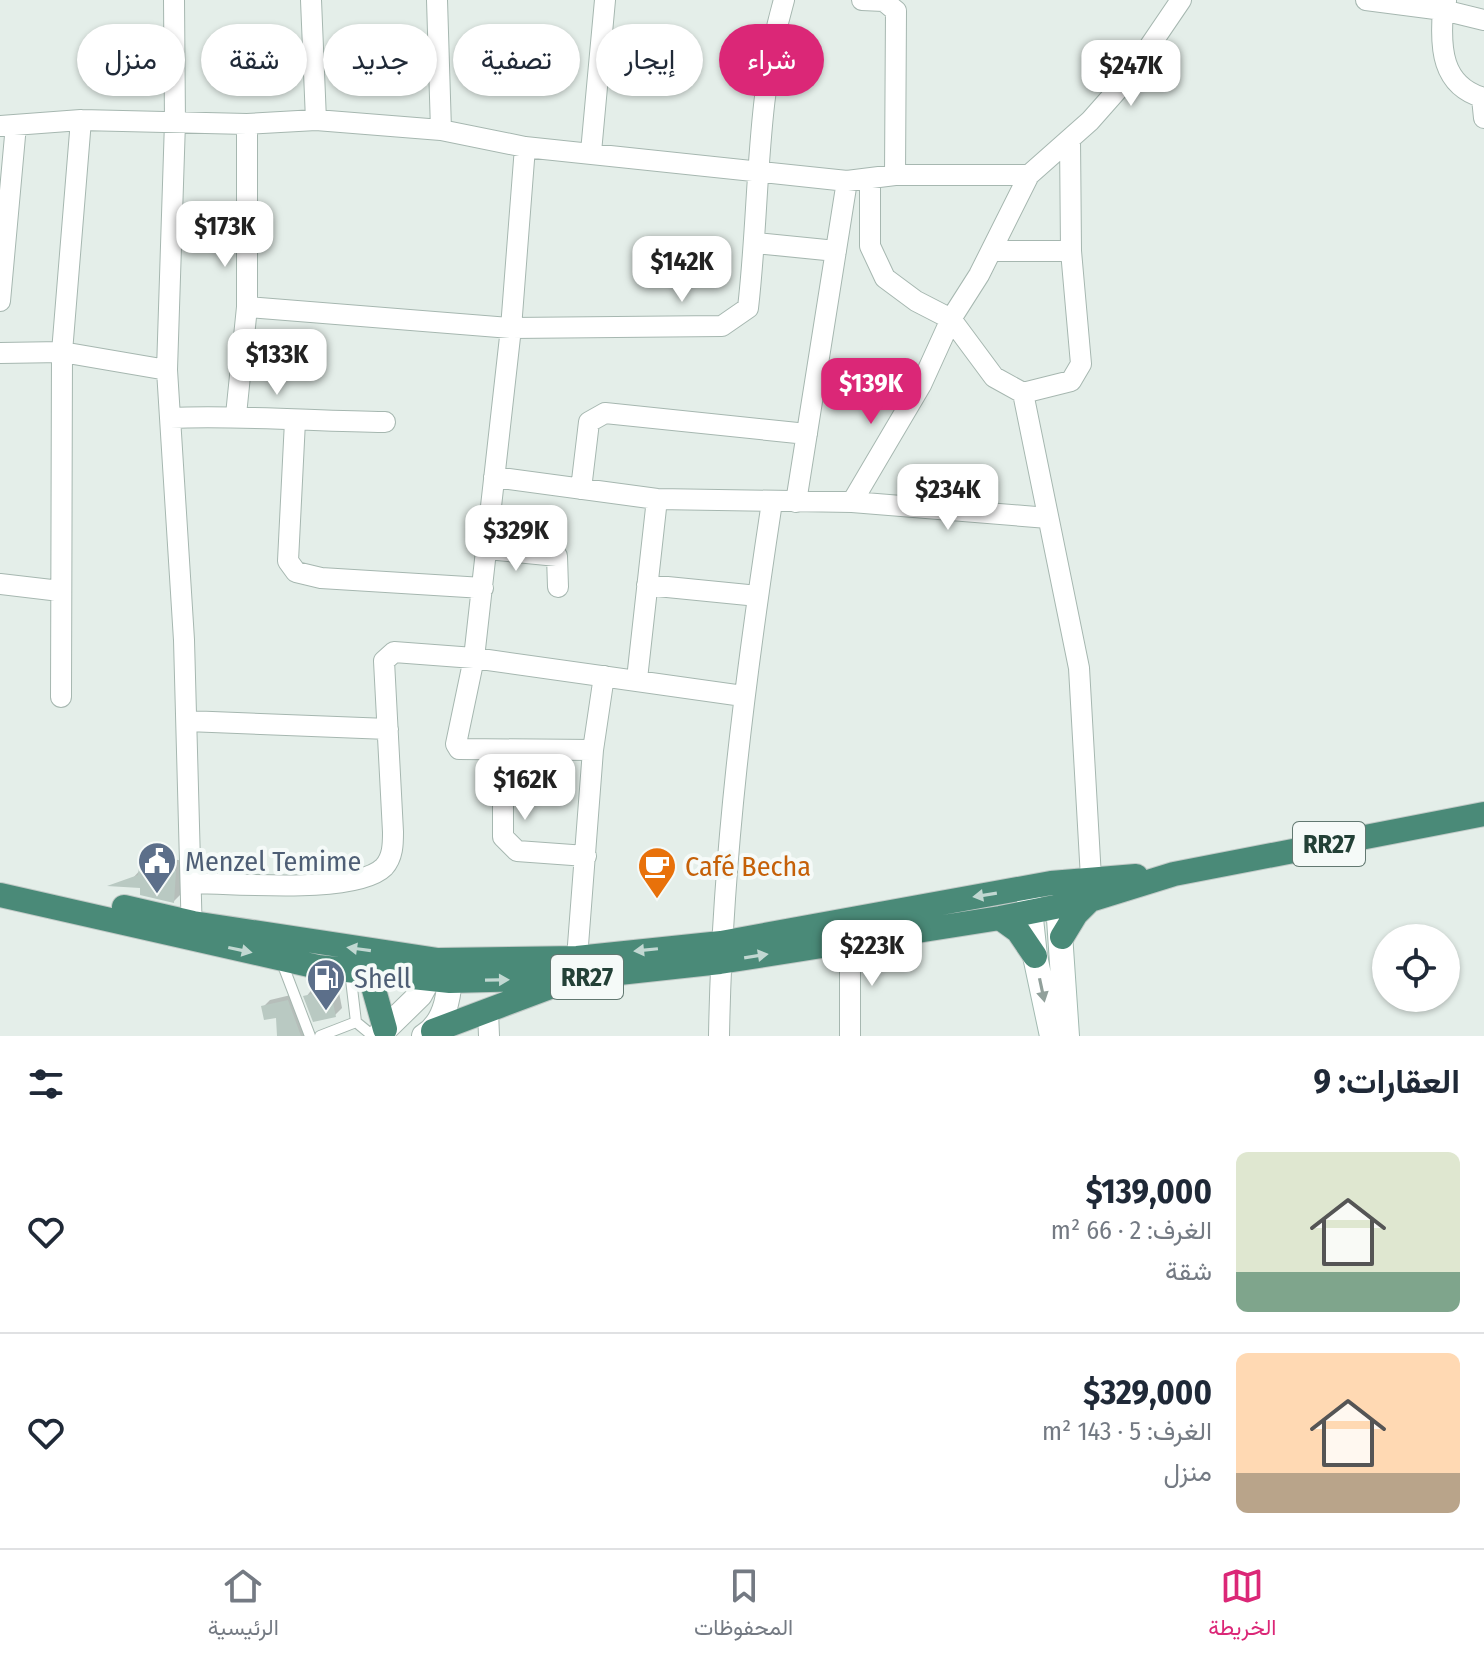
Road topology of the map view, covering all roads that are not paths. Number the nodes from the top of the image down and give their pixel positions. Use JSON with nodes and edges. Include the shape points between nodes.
{"nodes":[{"id":1,"x":174,"y":0,"type":"edge"},
{"id":2,"x":311,"y":0,"type":"edge"},
{"id":3,"x":437,"y":0,"type":"edge"},
{"id":4,"x":605,"y":0,"type":"edge"},
{"id":5,"x":784,"y":0,"type":"edge"},
{"id":6,"x":862,"y":0,"type":"edge"},
{"id":7,"x":1181,"y":0,"type":"edge"},
{"id":8,"x":1366,"y":0,"type":"edge"},
{"id":9,"x":894,"y":3,"type":"edge"},
{"id":10,"x":1445,"y":5,"type":"edge"},
{"id":11,"x":1484,"y":20,"type":"edge"},
{"id":12,"x":1483,"y":104,"type":"edge"},
{"id":13,"x":81,"y":120,"type":"junction"},
{"id":14,"x":316,"y":120,"type":"junction"},
{"id":15,"x":175,"y":122,"type":"junction"},
{"id":16,"x":247,"y":124,"type":"junction"},
{"id":17,"x":8,"y":126,"type":"edge"},
{"id":18,"x":441,"y":130,"type":"junction"},
{"id":19,"x":1070,"y":139,"type":"junction"},
{"id":20,"x":525,"y":147,"type":"junction"},
{"id":21,"x":591,"y":152,"type":"junction"},
{"id":22,"x":757,"y":174,"type":"junction"},
{"id":23,"x":895,"y":175,"type":"junction"},
{"id":24,"x":1029,"y":175,"type":"junction"},
{"id":25,"x":870,"y":179,"type":"junction"},
{"id":26,"x":847,"y":181,"type":"junction"},
{"id":27,"x":756,"y":243,"type":"junction"},
{"id":28,"x":836,"y":251,"type":"junction"},
{"id":29,"x":991,"y":251,"type":"junction"},
{"id":30,"x":1071,"y":251,"type":"junction"},
{"id":31,"x":0,"y":301,"type":"edge"},
{"id":32,"x":247,"y":307,"type":"junction"},
{"id":33,"x":951,"y":319,"type":"junction"},
{"id":34,"x":511,"y":328,"type":"junction"},
{"id":35,"x":62,"y":352,"type":"junction"},
{"id":36,"x":0,"y":353,"type":"edge"},
{"id":37,"x":167,"y":370,"type":"junction"},
{"id":38,"x":1023,"y":393,"type":"junction"},
{"id":39,"x":236,"y":415,"type":"junction"},
{"id":40,"x":170,"y":418,"type":"junction"},
{"id":41,"x":295,"y":421,"type":"junction"},
{"id":42,"x":385,"y":422,"type":"dead end"},
{"id":43,"x":807,"y":434,"type":"junction"},
{"id":44,"x":494,"y":477,"type":"junction"},
{"id":45,"x":581,"y":489,"type":"junction"},
{"id":46,"x":657,"y":499,"type":"junction"},
{"id":47,"x":772,"y":502,"type":"junction"},
{"id":48,"x":796,"y":502,"type":"junction"},
{"id":49,"x":852,"y":502,"type":"junction"},
{"id":50,"x":1048,"y":518,"type":"junction"},
{"id":51,"x":487,"y":549,"type":"junction"},
{"id":52,"x":0,"y":584,"type":"edge"},
{"id":53,"x":647,"y":585,"type":"junction"},
{"id":54,"x":558,"y":587,"type":"dead end"},
{"id":55,"x":483,"y":588,"type":"junction"},
{"id":56,"x":60,"y":591,"type":"junction"},
{"id":57,"x":758,"y":596,"type":"junction"},
{"id":58,"x":474,"y":658,"type":"junction"},
{"id":59,"x":604,"y":676,"type":"junction"},
{"id":60,"x":637,"y":679,"type":"junction"},
{"id":61,"x":743,"y":696,"type":"junction"},
{"id":62,"x":61,"y":697,"type":"dead end"},
{"id":63,"x":187,"y":721,"type":"junction"},
{"id":64,"x":388,"y":729,"type":"junction"},
{"id":65,"x":593,"y":750,"type":"junction"},
{"id":66,"x":503,"y":751,"type":"junction"},
{"id":67,"x":1484,"y":814,"type":"edge"},
{"id":68,"x":586,"y":856,"type":"junction"},
{"id":69,"x":0,"y":878,"type":"edge"},
{"id":70,"x":191,"y":883,"type":"junction"},
{"id":71,"x":1090,"y":889,"type":"junction"},
{"id":72,"x":0,"y":895,"type":"edge"},
{"id":73,"x":1036,"y":895,"type":"junction"},
{"id":74,"x":1057,"y":907,"type":"junction"},
{"id":75,"x":1000,"y":918,"type":"junction"},
{"id":76,"x":193,"y":932,"type":"junction"},
{"id":77,"x":272,"y":935,"type":"junction"},
{"id":78,"x":1062,"y":937,"type":"junction"},
{"id":79,"x":850,"y":941,"type":"junction"},
{"id":80,"x":720,"y":952,"type":"junction"},
{"id":81,"x":1035,"y":956,"type":"junction"},
{"id":82,"x":281,"y":959,"type":"junction"},
{"id":83,"x":575,"y":968,"type":"junction"},
{"id":84,"x":443,"y":970,"type":"junction"},
{"id":85,"x":360,"y":972,"type":"junction"},
{"id":86,"x":488,"y":1011,"type":"junction"},
{"id":87,"x":356,"y":1022,"type":"junction"},
{"id":88,"x":428,"y":1033,"type":"edge"},
{"id":89,"x":379,"y":1034,"type":"edge"},
{"id":90,"x":310,"y":1036,"type":"edge"},
{"id":91,"x":320,"y":1036,"type":"edge"},
{"id":92,"x":489,"y":1036,"type":"edge"},
{"id":93,"x":719,"y":1036,"type":"edge"},
{"id":94,"x":850,"y":1036,"type":"edge"},
{"id":95,"x":1052,"y":1036,"type":"edge"},
{"id":96,"x":1067,"y":1036,"type":"edge"}],
"edges":[{"from":1,"to":15,"type":"street"},
{"from":2,"to":14,"type":"street"},
{"from":3,"to":18,"type":"street"},
{"from":4,"to":21,"type":"street"},
{"from":5,"to":22,"type":"street","via":[[772,43]]},
{"from":6,"to":9,"type":"street"},
{"from":7,"to":19,"type":"street","via":[[1128,78]]},
{"from":8,"to":10,"type":"street"},
{"from":9,"to":23,"type":"street"},
{"from":10,"to":11,"type":"street"},
{"from":10,"to":12,"type":"street","via":[[1443,62]]},
{"from":13,"to":15,"type":"street"},
{"from":13,"to":17,"type":"street"},
{"from":13,"to":35,"type":"street"},
{"from":14,"to":16,"type":"street"},
{"from":14,"to":18,"type":"street"},
{"from":15,"to":16,"type":"street"},
{"from":15,"to":37,"type":"street"},
{"from":16,"to":32,"type":"street"},
{"from":17,"to":31,"type":"street"},
{"from":18,"to":20,"type":"street"},
{"from":19,"to":24,"type":"street"},
{"from":19,"to":30,"type":"street"},
{"from":20,"to":21,"type":"street"},
{"from":20,"to":34,"type":"street"},
{"from":21,"to":22,"type":"street"},
{"from":22,"to":26,"type":"street"},
{"from":22,"to":27,"type":"street"},
{"from":23,"to":24,"type":"street"},
{"from":23,"to":25,"type":"street"},
{"from":24,"to":29,"type":"street"},
{"from":25,"to":26,"type":"street"},
{"from":25,"to":33,"type":"street","via":[[870,246],[885,278]]},
{"from":26,"to":28,"type":"street"},
{"from":27,"to":28,"type":"street"},
{"from":27,"to":34,"type":"street","via":[[748,308],[722,326]]},
{"from":28,"to":43,"type":"street"},
{"from":29,"to":30,"type":"street"},
{"from":29,"to":33,"type":"street"},
{"from":30,"to":38,"type":"street","via":[[1078,374],[1071,381]]},
{"from":32,"to":34,"type":"street"},
{"from":32,"to":39,"type":"street"},
{"from":33,"to":38,"type":"street","via":[[994,377]]},
{"from":33,"to":49,"type":"street","via":[[921,385]]},
{"from":34,"to":44,"type":"street"},
{"from":35,"to":36,"type":"street"},
{"from":35,"to":37,"type":"street"},
{"from":35,"to":56,"type":"street"},
{"from":37,"to":40,"type":"street"},
{"from":38,"to":50,"type":"street"},
{"from":39,"to":40,"type":"street"},
{"from":39,"to":41,"type":"street"},
{"from":40,"to":63,"type":"street"},
{"from":41,"to":42,"type":"street"},
{"from":41,"to":55,"type":"street","via":[[288,561],[296,572]]},
{"from":43,"to":45,"type":"street","via":[[605,413],[589,422]]},
{"from":43,"to":48,"type":"street"},
{"from":44,"to":45,"type":"street"},
{"from":44,"to":51,"type":"street"},
{"from":45,"to":46,"type":"street"},
{"from":46,"to":47,"type":"street"},
{"from":46,"to":53,"type":"street"},
{"from":47,"to":48,"type":"street"},
{"from":47,"to":57,"type":"street"},
{"from":48,"to":49,"type":"street"},
{"from":49,"to":50,"type":"street"},
{"from":50,"to":71,"type":"street","via":[[1079,668]]},
{"from":51,"to":54,"type":"street","via":[[557,556]]},
{"from":51,"to":55,"type":"street"},
{"from":52,"to":56,"type":"street"},
{"from":53,"to":57,"type":"street"},
{"from":53,"to":60,"type":"street"},
{"from":55,"to":58,"type":"street"},
{"from":56,"to":62,"type":"street"},
{"from":57,"to":61,"type":"street"},
{"from":58,"to":59,"type":"street"},
{"from":58,"to":64,"type":"street","via":[[389,655],[384,661]]},
{"from":58,"to":66,"type":"street","via":[[456,744],[465,750]]},
{"from":59,"to":60,"type":"street"},
{"from":59,"to":65,"type":"street"},
{"from":60,"to":61,"type":"street"},
{"from":61,"to":80,"type":"street"},
{"from":63,"to":64,"type":"street"},
{"from":63,"to":70,"type":"street"},
{"from":64,"to":70,"type":"street","via":[[393,850],[385,866],[347,884]]},
{"from":65,"to":66,"type":"street"},
{"from":65,"to":68,"type":"street"},
{"from":66,"to":68,"type":"street","via":[[503,837],[509,845],[517,851]]},
{"from":67,"to":71,"type":"highway","number":"RR27"},
{"from":68,"to":83,"type":"street"},
{"from":69,"to":76,"type":"highway","number":"RR27"},
{"from":70,"to":76,"type":"street"},
{"from":71,"to":73,"type":"highway","number":"RR27"},
{"from":71,"to":74,"type":"highway","number":"RR27"},
{"from":71,"to":78,"type":"highway"},
{"from":72,"to":76,"type":"highway","number":"RR27"},
{"from":73,"to":74,"type":"main road"},
{"from":73,"to":75,"type":"highway","number":"RR27"},
{"from":73,"to":80,"type":"highway","number":"RR27","one_way":true,"via":[[885,911]]},
{"from":73,"to":81,"type":"main road"},
{"from":74,"to":78,"type":"main road"},
{"from":75,"to":79,"type":"highway","number":"RR27"},
{"from":75,"to":81,"type":"highway","via":[[1018,931]]},
{"from":76,"to":77,"type":"highway","number":"RR27"},
{"from":76,"to":82,"type":"highway","number":"RR27","one_way":true},
{"from":77,"to":82,"type":"lane"},
{"from":84,"to":77,"type":"highway","number":"RR27","one_way":true},
{"from":78,"to":96,"type":"main road"},
{"from":80,"to":79,"type":"highway","number":"RR27","one_way":true},
{"from":79,"to":94,"type":"street"},
{"from":80,"to":83,"type":"highway","number":"RR27"},
{"from":80,"to":93,"type":"street"},
{"from":81,"to":95,"type":"main road","one_way":true},
{"from":82,"to":85,"type":"highway","number":"RR27"},
{"from":82,"to":90,"type":"lane"},
{"from":83,"to":84,"type":"highway","number":"RR27"},
{"from":83,"to":86,"type":"highway"},
{"from":84,"to":85,"type":"highway","number":"RR27"},
{"from":84,"to":88,"type":"main road","via":[[441,1018]]},
{"from":84,"to":89,"type":"main road"},
{"from":85,"to":87,"type":"lane"},
{"from":85,"to":89,"type":"highway"},
{"from":86,"to":88,"type":"highway"},
{"from":86,"to":92,"type":"street"},
{"from":87,"to":89,"type":"lane"},
{"from":87,"to":91,"type":"lane"}]}
